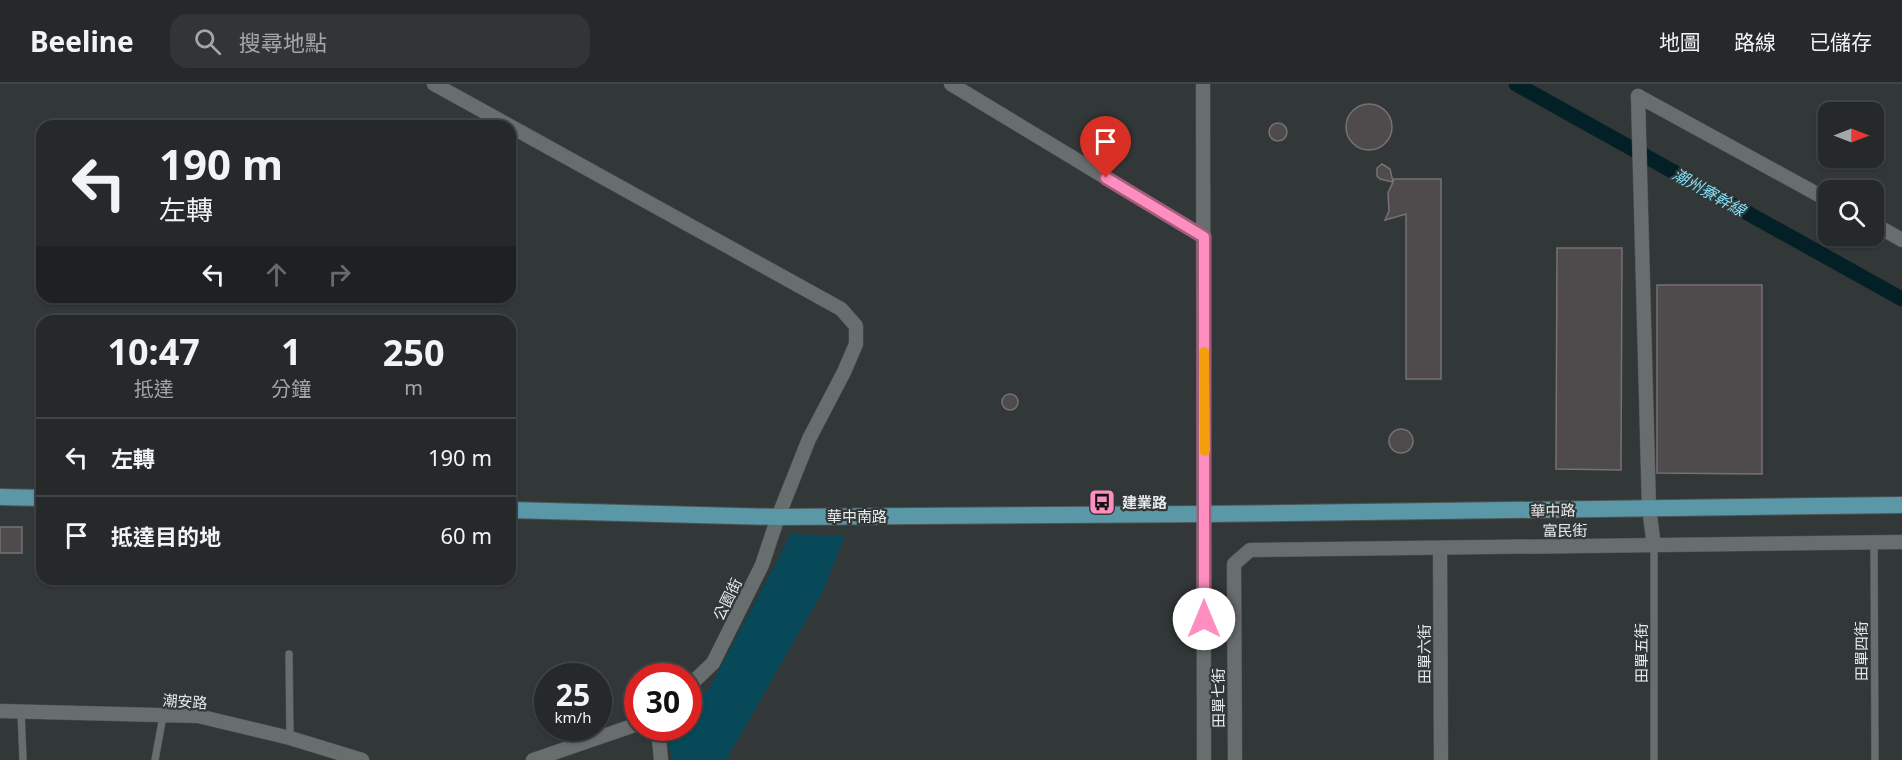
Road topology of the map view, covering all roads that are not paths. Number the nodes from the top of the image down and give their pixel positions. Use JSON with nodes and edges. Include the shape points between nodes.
{"nodes":[{"id":1,"x":434,"y":84,"type":"edge"},
{"id":2,"x":951,"y":84,"type":"edge"},
{"id":3,"x":1203,"y":84,"type":"edge"},
{"id":4,"x":499,"y":120,"type":"edge"},
{"id":5,"x":516,"y":129,"type":"edge"},
{"id":6,"x":1818,"y":195,"type":"edge"},
{"id":7,"x":1884,"y":230,"type":"edge"},
{"id":8,"x":1204,"y":237,"type":"junction"},
{"id":9,"x":1902,"y":240,"type":"edge"},
{"id":10,"x":0,"y":497,"type":"edge"},
{"id":11,"x":36,"y":498,"type":"edge"},
{"id":12,"x":1902,"y":505,"type":"edge"},
{"id":13,"x":1650,"y":508,"type":"junction"},
{"id":14,"x":516,"y":510,"type":"edge"},
{"id":15,"x":1205,"y":514,"type":"junction"},
{"id":16,"x":778,"y":517,"type":"junction"},
{"id":17,"x":1874,"y":542,"type":"junction"},
{"id":18,"x":1902,"y":542,"type":"edge"},
{"id":19,"x":1654,"y":546,"type":"junction"},
{"id":20,"x":1440,"y":548,"type":"junction"},
{"id":21,"x":1234,"y":564,"type":"joint"},
{"id":22,"x":289,"y":654,"type":"dead end"},
{"id":23,"x":702,"y":674,"type":"edge"},
{"id":24,"x":0,"y":711,"type":"edge"},
{"id":25,"x":21,"y":711,"type":"junction"},
{"id":26,"x":163,"y":716,"type":"junction"},
{"id":27,"x":624,"y":729,"type":"edge"},
{"id":28,"x":290,"y":738,"type":"junction"},
{"id":29,"x":659,"y":741,"type":"edge"},
{"id":30,"x":23,"y":760,"type":"edge"},
{"id":31,"x":155,"y":760,"type":"edge"},
{"id":32,"x":362,"y":760,"type":"edge"},
{"id":33,"x":534,"y":760,"type":"edge"},
{"id":34,"x":661,"y":760,"type":"edge"},
{"id":35,"x":1204,"y":760,"type":"edge"},
{"id":36,"x":1235,"y":760,"type":"edge"},
{"id":37,"x":1441,"y":760,"type":"edge"},
{"id":38,"x":1654,"y":760,"type":"edge"},
{"id":39,"x":1875,"y":760,"type":"edge"}],
"edges":[{"from":1,"to":4,"type":"street","name":"公園街"},
{"from":2,"to":8,"type":"street"},
{"from":3,"to":8,"type":"street"},
{"from":5,"to":16,"type":"street","name":"公園街","via":[[841,309],[856,326],[856,344],[809,439]]},
{"from":6,"to":13,"type":"street","via":[[1638,96]]},
{"from":7,"to":9,"type":"street"},
{"from":8,"to":15,"type":"street"},
{"from":10,"to":11,"type":"main road"},
{"from":12,"to":13,"type":"main road","name":"華中路"},
{"from":13,"to":15,"type":"main road","name":"華中路"},
{"from":13,"to":19,"type":"street"},
{"from":14,"to":16,"type":"main road","name":"華中南路"},
{"from":15,"to":16,"type":"main road","name":"華中南路"},
{"from":15,"to":35,"type":"street"},
{"from":16,"to":23,"type":"street","name":"公園街","via":[[762,565],[713,663]]},
{"from":17,"to":18,"type":"street","name":"富民街"},
{"from":17,"to":19,"type":"street","name":"富民街"},
{"from":17,"to":39,"type":"lane","name":"田單四街"},
{"from":19,"to":20,"type":"street","name":"富民街"},
{"from":19,"to":38,"type":"lane","name":"田單五街"},
{"from":20,"to":21,"type":"street","name":"富民街","via":[[1250,550]]},
{"from":20,"to":37,"type":"street","name":"田單六街"},
{"from":21,"to":36,"type":"street","name":"田單七街"},
{"from":22,"to":28,"type":"lane"},
{"from":24,"to":25,"type":"street","name":"潮安路"},
{"from":25,"to":26,"type":"street","name":"潮安路"},
{"from":25,"to":30,"type":"lane"},
{"from":26,"to":28,"type":"street","name":"潮安路","via":[[198,716]]},
{"from":26,"to":31,"type":"lane"},
{"from":27,"to":33,"type":"street"},
{"from":28,"to":32,"type":"street","name":"潮安路"},
{"from":29,"to":34,"type":"street"}]}
